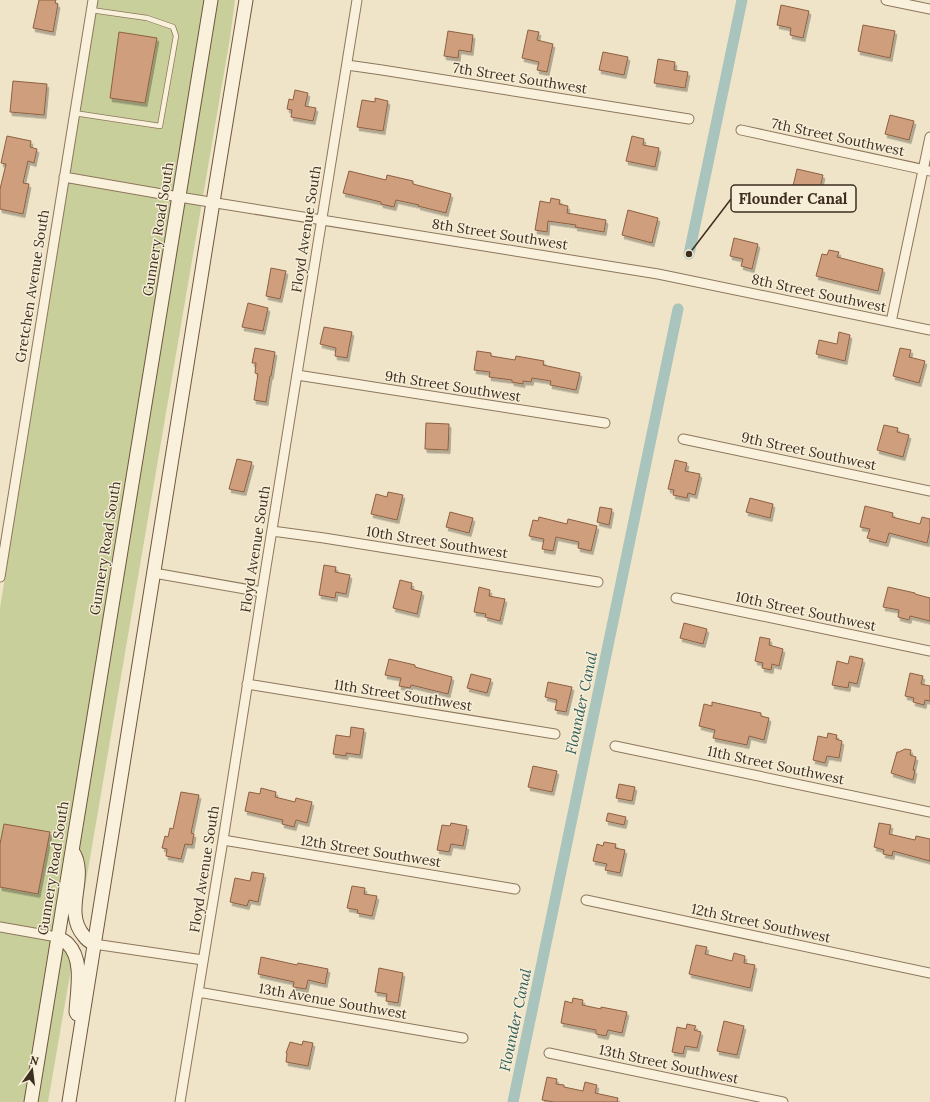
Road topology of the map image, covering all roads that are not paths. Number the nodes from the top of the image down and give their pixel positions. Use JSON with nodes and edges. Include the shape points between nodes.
{"nodes":[{"id":1,"x":93,"y":0,"type":"edge"},
{"id":2,"x":211,"y":0,"type":"edge"},
{"id":3,"x":246,"y":0,"type":"edge"},
{"id":4,"x":357,"y":0,"type":"edge"},
{"id":5,"x":886,"y":0,"type":"edge"},
{"id":6,"x":930,"y":9,"type":"edge"},
{"id":7,"x":91,"y":10,"type":"junction"},
{"id":8,"x":347,"y":65,"type":"junction"},
{"id":9,"x":74,"y":113,"type":"junction"},
{"id":10,"x":689,"y":119,"type":"dead end"},
{"id":11,"x":741,"y":130,"type":"dead end"},
{"id":12,"x":930,"y":138,"type":"edge"},
{"id":13,"x":927,"y":170,"type":"edge"},
{"id":14,"x":64,"y":177,"type":"junction"},
{"id":15,"x":179,"y":197,"type":"junction"},
{"id":16,"x":213,"y":202,"type":"junction"},
{"id":17,"x":322,"y":219,"type":"junction"},
{"id":18,"x":891,"y":322,"type":"junction"},
{"id":19,"x":930,"y":330,"type":"edge"},
{"id":20,"x":297,"y":375,"type":"junction"},
{"id":21,"x":605,"y":423,"type":"dead end"},
{"id":22,"x":683,"y":439,"type":"dead end"},
{"id":23,"x":930,"y":491,"type":"edge"},
{"id":24,"x":272,"y":531,"type":"junction"},
{"id":25,"x":3,"y":532,"type":"edge"},
{"id":26,"x":154,"y":573,"type":"junction"},
{"id":27,"x":0,"y":577,"type":"edge"},
{"id":28,"x":598,"y":582,"type":"dead end"},
{"id":29,"x":262,"y":592,"type":"junction"},
{"id":30,"x":676,"y":598,"type":"dead end"},
{"id":31,"x":930,"y":651,"type":"edge"},
{"id":32,"x":247,"y":684,"type":"junction"},
{"id":33,"x":555,"y":734,"type":"dead end"},
{"id":34,"x":615,"y":746,"type":"dead end"},
{"id":35,"x":930,"y":812,"type":"edge"},
{"id":36,"x":223,"y":840,"type":"junction"},
{"id":37,"x":72,"y":850,"type":"junction"},
{"id":38,"x":515,"y":889,"type":"dead end"},
{"id":39,"x":586,"y":900,"type":"dead end"},
{"id":40,"x":0,"y":927,"type":"edge"},
{"id":41,"x":57,"y":937,"type":"junction"},
{"id":42,"x":94,"y":944,"type":"junction"},
{"id":43,"x":203,"y":960,"type":"junction"},
{"id":44,"x":930,"y":973,"type":"edge"},
{"id":45,"x":198,"y":992,"type":"junction"},
{"id":46,"x":82,"y":1023,"type":"junction"},
{"id":47,"x":463,"y":1038,"type":"dead end"},
{"id":48,"x":549,"y":1053,"type":"dead end"},
{"id":49,"x":31,"y":1102,"type":"edge"},
{"id":50,"x":69,"y":1102,"type":"edge"},
{"id":51,"x":180,"y":1102,"type":"edge"},
{"id":52,"x":783,"y":1102,"type":"edge"}],
"edges":[{"from":1,"to":7,"type":"street","name":"Gretchen Avenue South"},
{"from":2,"to":15,"type":"main road","name":"Gunnery Road South"},
{"from":3,"to":16,"type":"main road"},
{"from":4,"to":8,"type":"street","name":"Floyd Avenue South"},
{"from":5,"to":6,"type":"street"},
{"from":7,"to":9,"type":"street","name":"Gretchen Avenue South"},
{"from":7,"to":9,"type":"lane","via":[[147,18],[173,27],[176,36],[160,126]]},
{"from":8,"to":10,"type":"street","name":"7th Street Southwest"},
{"from":8,"to":17,"type":"street","name":"Floyd Avenue South"},
{"from":9,"to":14,"type":"street","name":"Gretchen Avenue South"},
{"from":11,"to":13,"type":"street","name":"7th Street Southwest"},
{"from":12,"to":13,"type":"street"},
{"from":13,"to":18,"type":"street"},
{"from":14,"to":15,"type":"street","name":"8th Street Southwest"},
{"from":14,"to":25,"type":"street","name":"Gretchen Avenue South"},
{"from":15,"to":16,"type":"street","name":"8th Street Southwest"},
{"from":15,"to":37,"type":"main road","name":"Gunnery Road South"},
{"from":16,"to":17,"type":"street","name":"8th Street Southwest"},
{"from":16,"to":26,"type":"main road"},
{"from":17,"to":18,"type":"street","name":"8th Street Southwest","via":[[658,274]]},
{"from":17,"to":20,"type":"street","name":"Floyd Avenue South"},
{"from":18,"to":19,"type":"street","name":"8th Street Southwest"},
{"from":20,"to":21,"type":"street","name":"9th Street Southwest"},
{"from":20,"to":24,"type":"street","name":"Floyd Avenue South"},
{"from":22,"to":23,"type":"street","name":"9th Street Southwest"},
{"from":24,"to":28,"type":"street","name":"10th Street Southwest"},
{"from":24,"to":29,"type":"street","name":"Floyd Avenue South"},
{"from":25,"to":27,"type":"street","name":"Gretchen Avenue South"},
{"from":26,"to":29,"type":"street"},
{"from":26,"to":42,"type":"main road"},
{"from":29,"to":32,"type":"street","name":"Floyd Avenue South"},
{"from":30,"to":31,"type":"street","name":"10th Street Southwest"},
{"from":32,"to":33,"type":"street","name":"11th Street Southwest"},
{"from":32,"to":36,"type":"street","name":"Floyd Avenue South"},
{"from":34,"to":35,"type":"street","name":"11th Street Southwest"},
{"from":36,"to":38,"type":"street","name":"12th Street Southwest"},
{"from":36,"to":43,"type":"street","name":"Floyd Avenue South"},
{"from":37,"to":41,"type":"main road","name":"Gunnery Road South"},
{"from":37,"to":42,"type":"main road","via":[[79,872],[74,905],[77,926],[84,937]]},
{"from":39,"to":44,"type":"street","name":"12th Street Southwest"},
{"from":40,"to":41,"type":"street"},
{"from":41,"to":46,"type":"main road","via":[[68,943],[78,964],[76,1012]]},
{"from":41,"to":49,"type":"main road","name":"Gunnery Road South"},
{"from":42,"to":43,"type":"street"},
{"from":42,"to":46,"type":"main road"},
{"from":43,"to":45,"type":"street","name":"Floyd Avenue South"},
{"from":45,"to":47,"type":"street","name":"13th Avenue Southwest"},
{"from":45,"to":51,"type":"street","name":"Floyd Avenue South"},
{"from":46,"to":50,"type":"main road"},
{"from":48,"to":52,"type":"street","name":"13th Street Southwest"}]}
